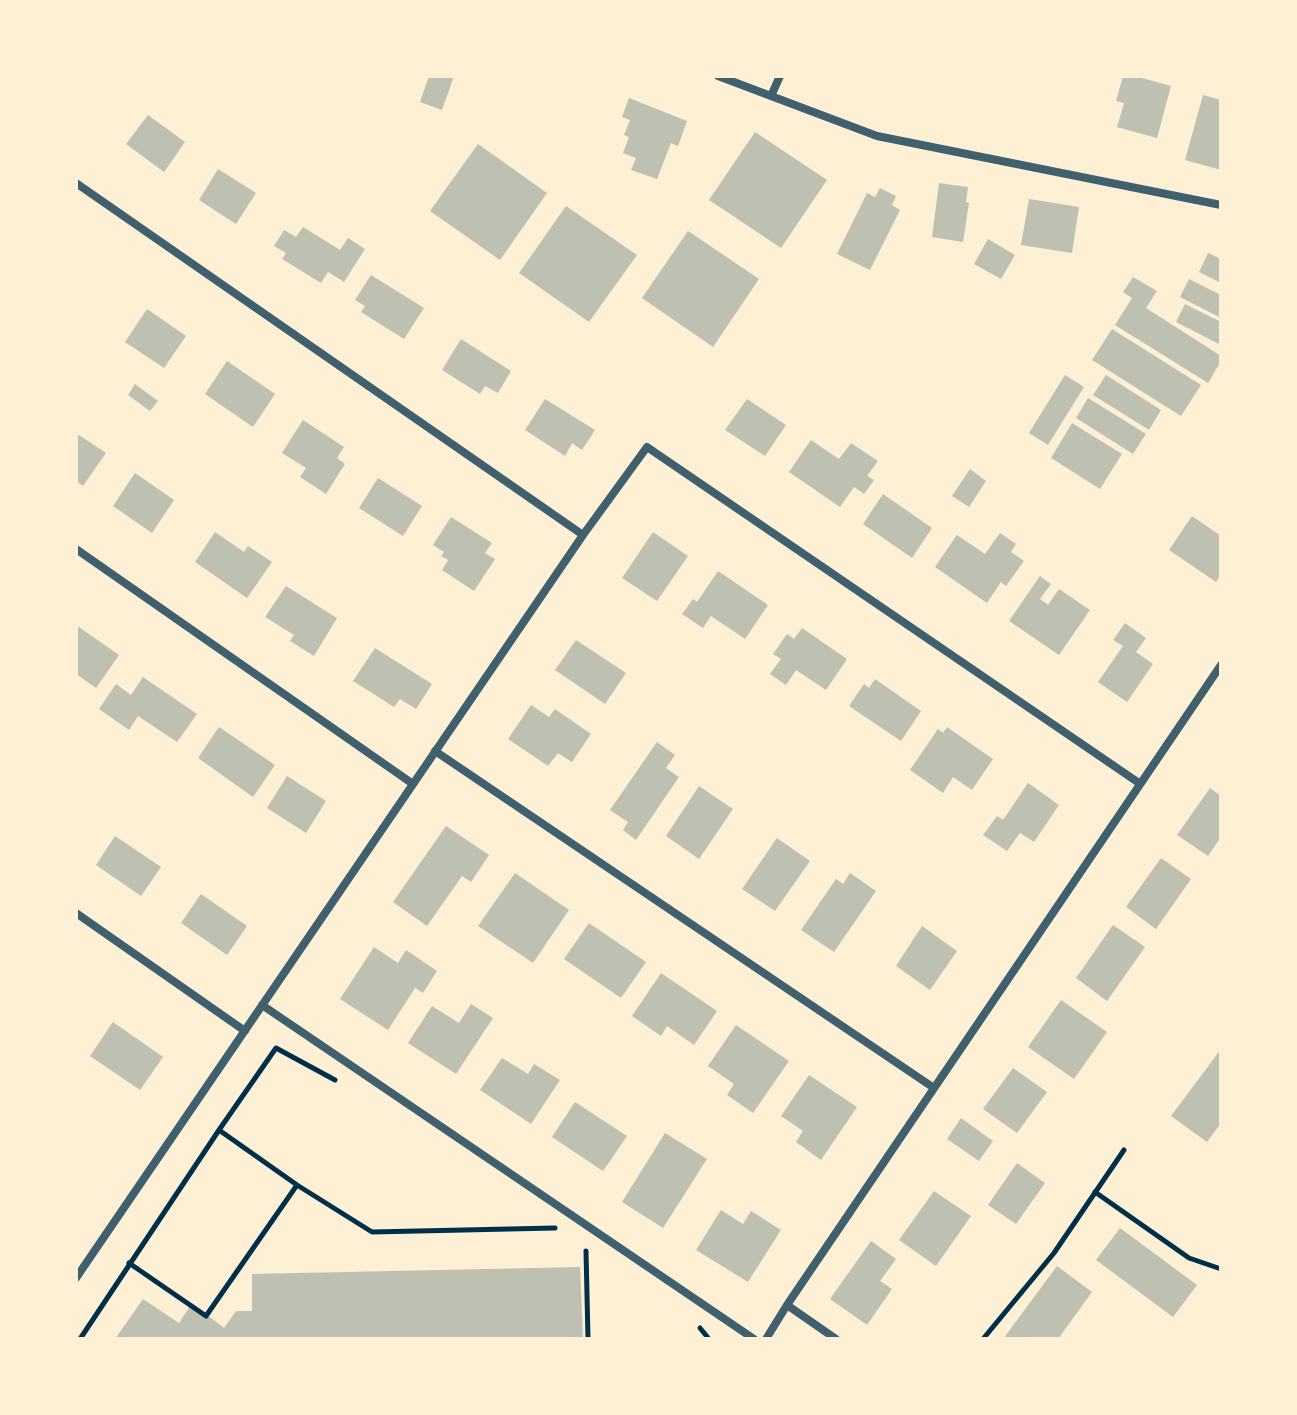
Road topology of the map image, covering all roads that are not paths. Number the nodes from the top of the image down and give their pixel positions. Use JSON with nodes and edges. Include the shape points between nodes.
{"nodes":[{"id":1,"x":718,"y":76,"type":"edge"},
{"id":2,"x":780,"y":76,"type":"edge"},
{"id":3,"x":771,"y":96,"type":"junction"},
{"id":4,"x":76,"y":183,"type":"edge"},
{"id":5,"x":1221,"y":205,"type":"edge"},
{"id":6,"x":583,"y":535,"type":"junction"},
{"id":7,"x":76,"y":549,"type":"edge"},
{"id":8,"x":1221,"y":665,"type":"edge"},
{"id":9,"x":435,"y":751,"type":"junction"},
{"id":10,"x":1139,"y":783,"type":"junction"},
{"id":11,"x":413,"y":784,"type":"junction"},
{"id":12,"x":76,"y":913,"type":"edge"},
{"id":13,"x":262,"y":1005,"type":"junction"},
{"id":14,"x":245,"y":1031,"type":"junction"},
{"id":15,"x":934,"y":1088,"type":"junction"},
{"id":16,"x":76,"y":1278,"type":"edge"},
{"id":17,"x":787,"y":1305,"type":"junction"},
{"id":18,"x":754,"y":1339,"type":"edge"},
{"id":19,"x":766,"y":1339,"type":"edge"},
{"id":20,"x":836,"y":1339,"type":"edge"}],
"edges":[{"from":1,"to":3,"type":"street"},
{"from":2,"to":3,"type":"street"},
{"from":3,"to":5,"type":"street","via":[[877,136]]},
{"from":4,"to":6,"type":"street"},
{"from":6,"to":9,"type":"street"},
{"from":6,"to":10,"type":"street","via":[[647,447]]},
{"from":7,"to":11,"type":"street"},
{"from":8,"to":10,"type":"street"},
{"from":9,"to":11,"type":"street"},
{"from":9,"to":15,"type":"street"},
{"from":10,"to":15,"type":"street"},
{"from":11,"to":13,"type":"street"},
{"from":12,"to":14,"type":"street"},
{"from":13,"to":14,"type":"street"},
{"from":13,"to":18,"type":"street"},
{"from":14,"to":16,"type":"street"},
{"from":15,"to":17,"type":"street"},
{"from":17,"to":19,"type":"street"},
{"from":17,"to":20,"type":"street"}]}
